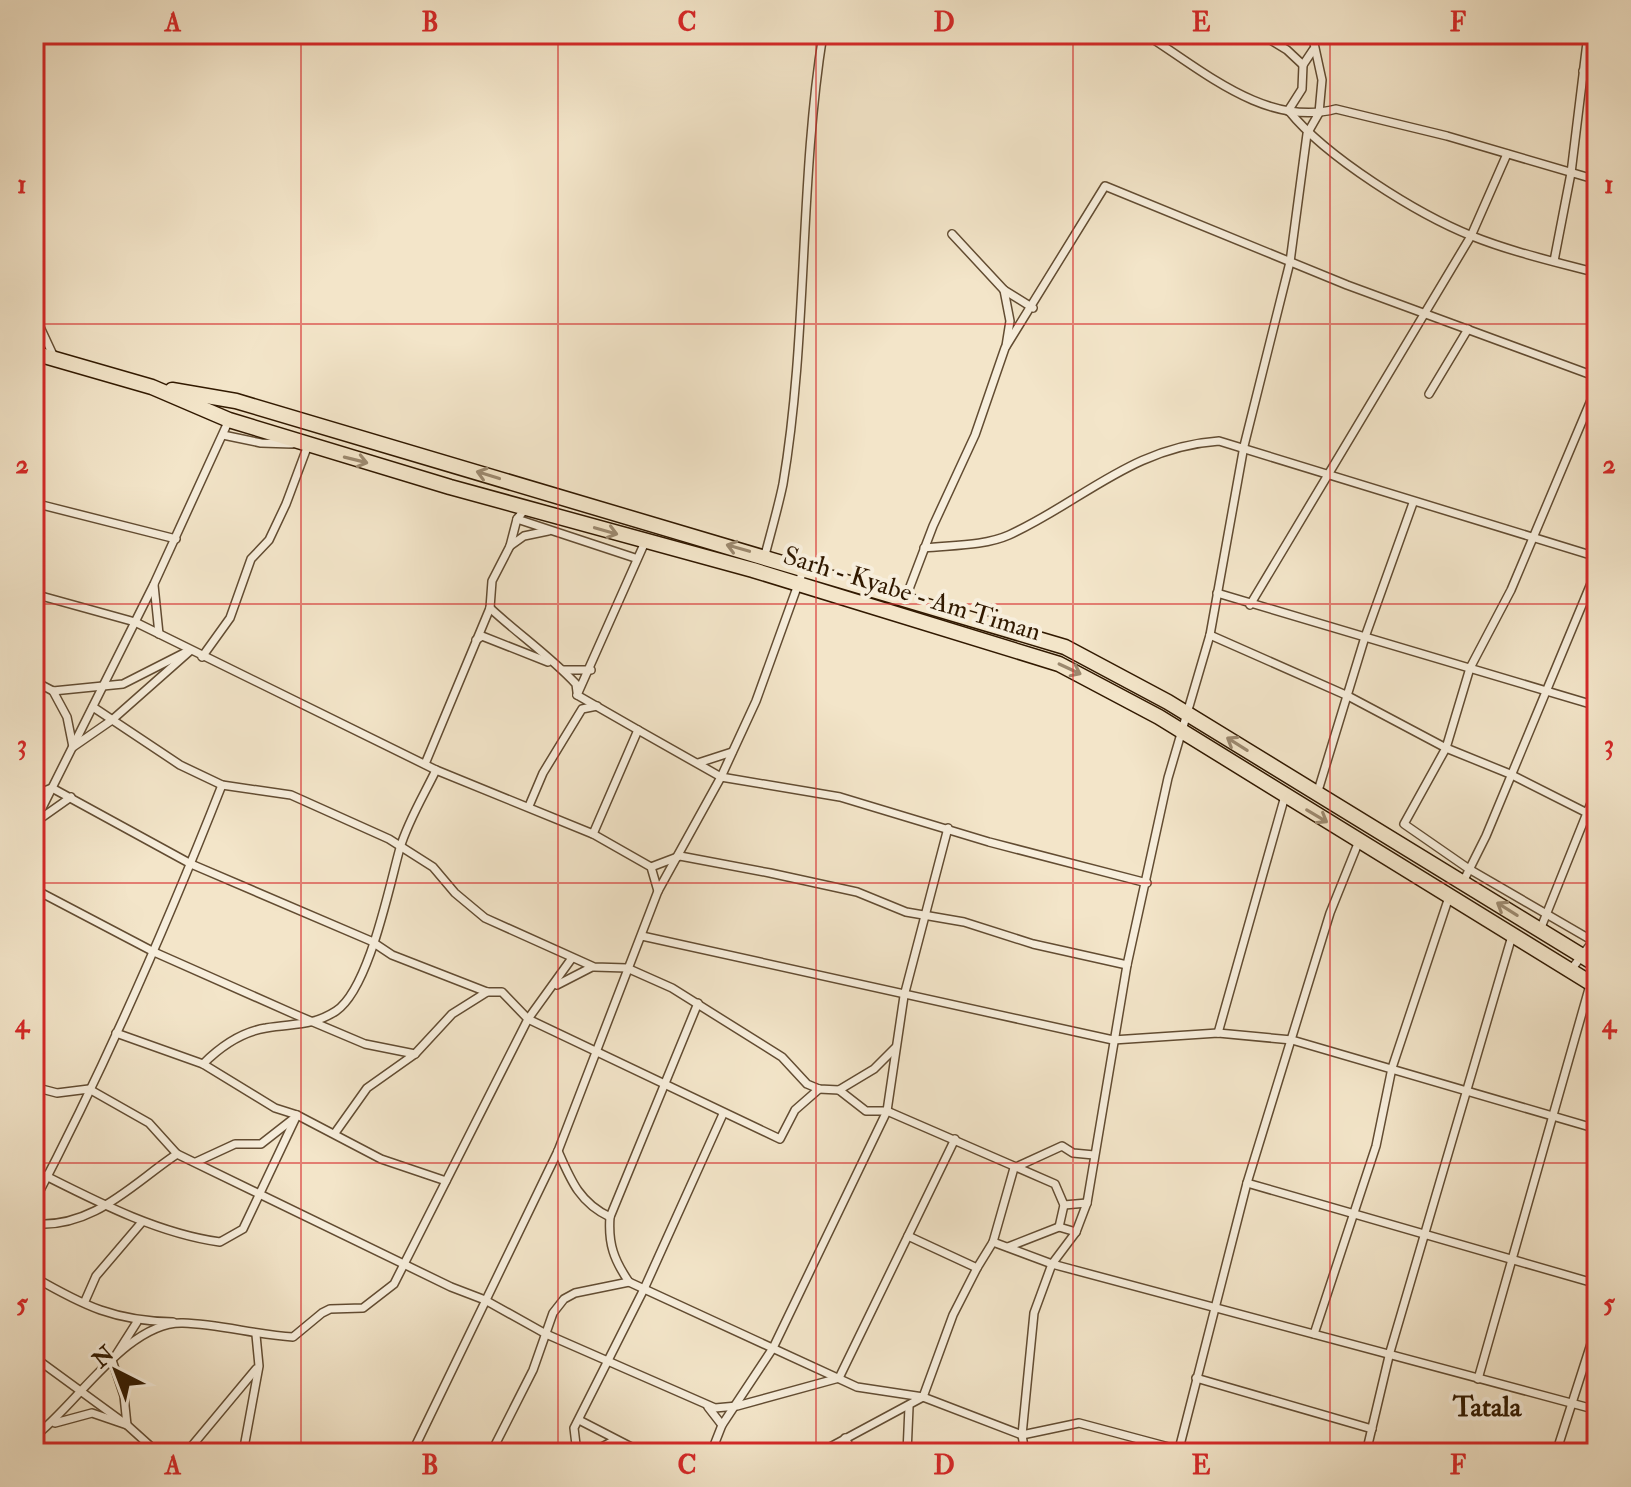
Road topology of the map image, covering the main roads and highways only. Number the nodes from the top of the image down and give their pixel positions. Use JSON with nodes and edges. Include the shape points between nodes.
{"nodes":[{"id":1,"x":34,"y":353,"type":"edge"},
{"id":2,"x":152,"y":387,"type":"junction"},
{"id":3,"x":1596,"y":964,"type":"edge"},
{"id":4,"x":1594,"y":985,"type":"edge"}],
"edges":[{"from":1,"to":2,"type":"highway","name":"Sarh - Kyabe - Am Timan"},
{"from":3,"to":2,"type":"highway","name":"Sarh - Kyabe - Am Timan","one_way":true,"via":[[1466,876],[1427,860],[1188,714],[1065,647],[236,401]]},
{"from":2,"to":4,"type":"highway","name":"Sarh - Kyabe - Am Timan","one_way":true,"via":[[229,420],[310,445],[1059,664],[1103,685]]}]}
